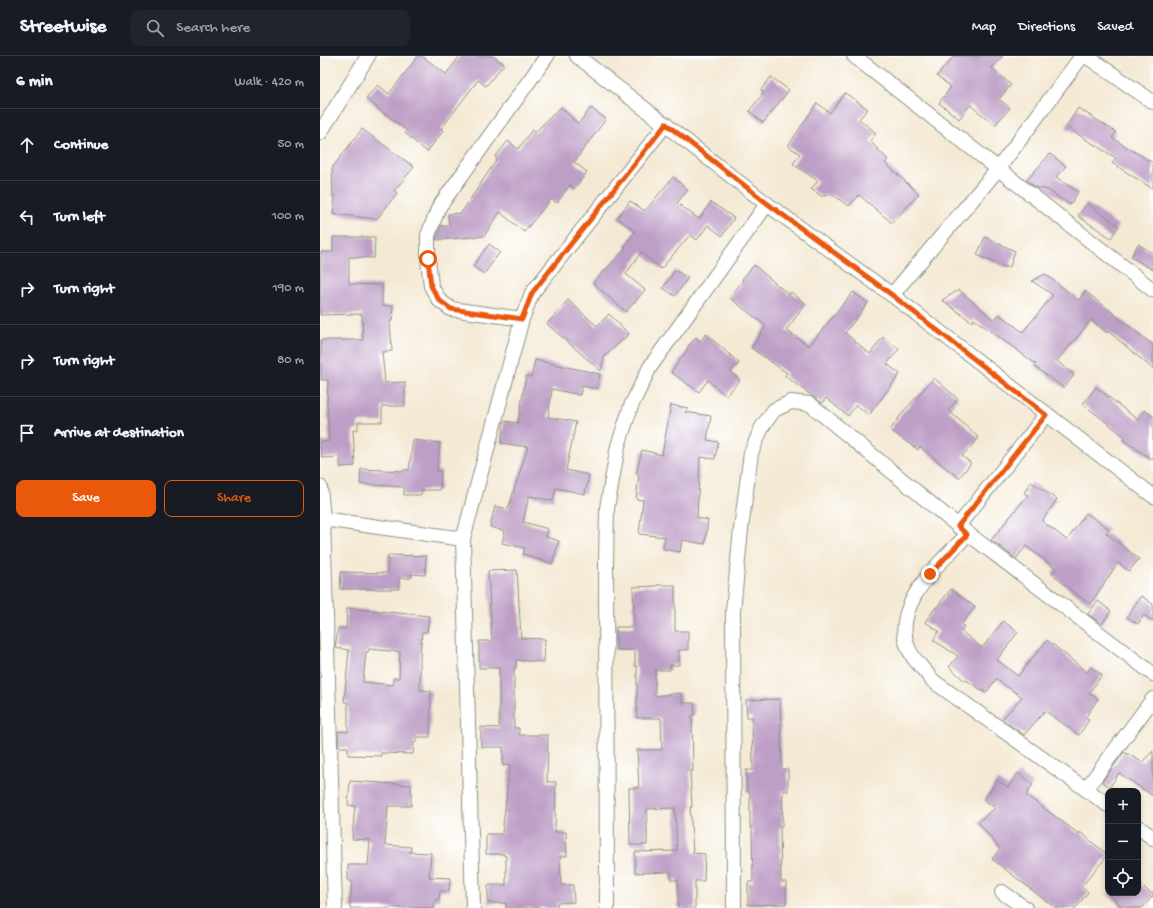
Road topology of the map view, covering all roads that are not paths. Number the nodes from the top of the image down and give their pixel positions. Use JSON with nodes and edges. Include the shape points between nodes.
{"nodes":[{"id":1,"x":368,"y":56,"type":"edge"},
{"id":2,"x":547,"y":56,"type":"edge"},
{"id":3,"x":577,"y":56,"type":"edge"},
{"id":4,"x":854,"y":56,"type":"edge"},
{"id":5,"x":1082,"y":56,"type":"edge"},
{"id":6,"x":1086,"y":56,"type":"edge"},
{"id":7,"x":1153,"y":102,"type":"edge"},
{"id":8,"x":666,"y":124,"type":"junction"},
{"id":9,"x":320,"y":133,"type":"edge"},
{"id":10,"x":998,"y":170,"type":"junction"},
{"id":11,"x":768,"y":204,"type":"junction"},
{"id":12,"x":1153,"y":290,"type":"edge"},
{"id":13,"x":892,"y":295,"type":"junction"},
{"id":14,"x":522,"y":319,"type":"junction"},
{"id":15,"x":1046,"y":415,"type":"junction"},
{"id":16,"x":320,"y":487,"type":"edge"},
{"id":17,"x":1153,"y":496,"type":"edge"},
{"id":18,"x":323,"y":519,"type":"junction"},
{"id":19,"x":962,"y":531,"type":"junction"},
{"id":20,"x":463,"y":539,"type":"junction"},
{"id":21,"x":1153,"y":674,"type":"edge"},
{"id":22,"x":1153,"y":699,"type":"edge"},
{"id":23,"x":1086,"y":789,"type":"junction"},
{"id":24,"x":1105,"y":803,"type":"edge"},
{"id":25,"x":1141,"y":829,"type":"edge"},
{"id":26,"x":1153,"y":838,"type":"edge"},
{"id":27,"x":1002,"y":892,"type":"dead end"},
{"id":28,"x":335,"y":908,"type":"edge"},
{"id":29,"x":473,"y":908,"type":"edge"},
{"id":30,"x":607,"y":908,"type":"edge"},
{"id":31,"x":734,"y":908,"type":"edge"},
{"id":32,"x":1025,"y":908,"type":"edge"}],
"edges":[{"from":1,"to":9,"type":"street"},
{"from":2,"to":14,"type":"street","via":[[439,207],[428,235],[431,286],[439,300],[451,309]]},
{"from":3,"to":8,"type":"street"},
{"from":4,"to":10,"type":"street"},
{"from":5,"to":10,"type":"street"},
{"from":6,"to":7,"type":"street"},
{"from":8,"to":11,"type":"street"},
{"from":8,"to":14,"type":"street","via":[[532,293]]},
{"from":10,"to":12,"type":"street"},
{"from":10,"to":13,"type":"street"},
{"from":11,"to":13,"type":"street"},
{"from":11,"to":30,"type":"street","via":[[650,367],[631,406],[618,446],[607,508]]},
{"from":13,"to":15,"type":"street"},
{"from":14,"to":20,"type":"street"},
{"from":15,"to":17,"type":"street"},
{"from":15,"to":19,"type":"street"},
{"from":16,"to":18,"type":"street"},
{"from":18,"to":20,"type":"street"},
{"from":18,"to":28,"type":"street"},
{"from":19,"to":21,"type":"street"},
{"from":19,"to":23,"type":"street","via":[[912,600],[906,614],[907,642],[913,657],[933,681]]},
{"from":19,"to":31,"type":"street","via":[[810,404],[791,402],[774,410],[762,427],[751,453],[733,611]]},
{"from":20,"to":29,"type":"street"},
{"from":22,"to":23,"type":"street"},
{"from":23,"to":24,"type":"street"},
{"from":25,"to":26,"type":"street"},
{"from":27,"to":32,"type":"street"}]}
